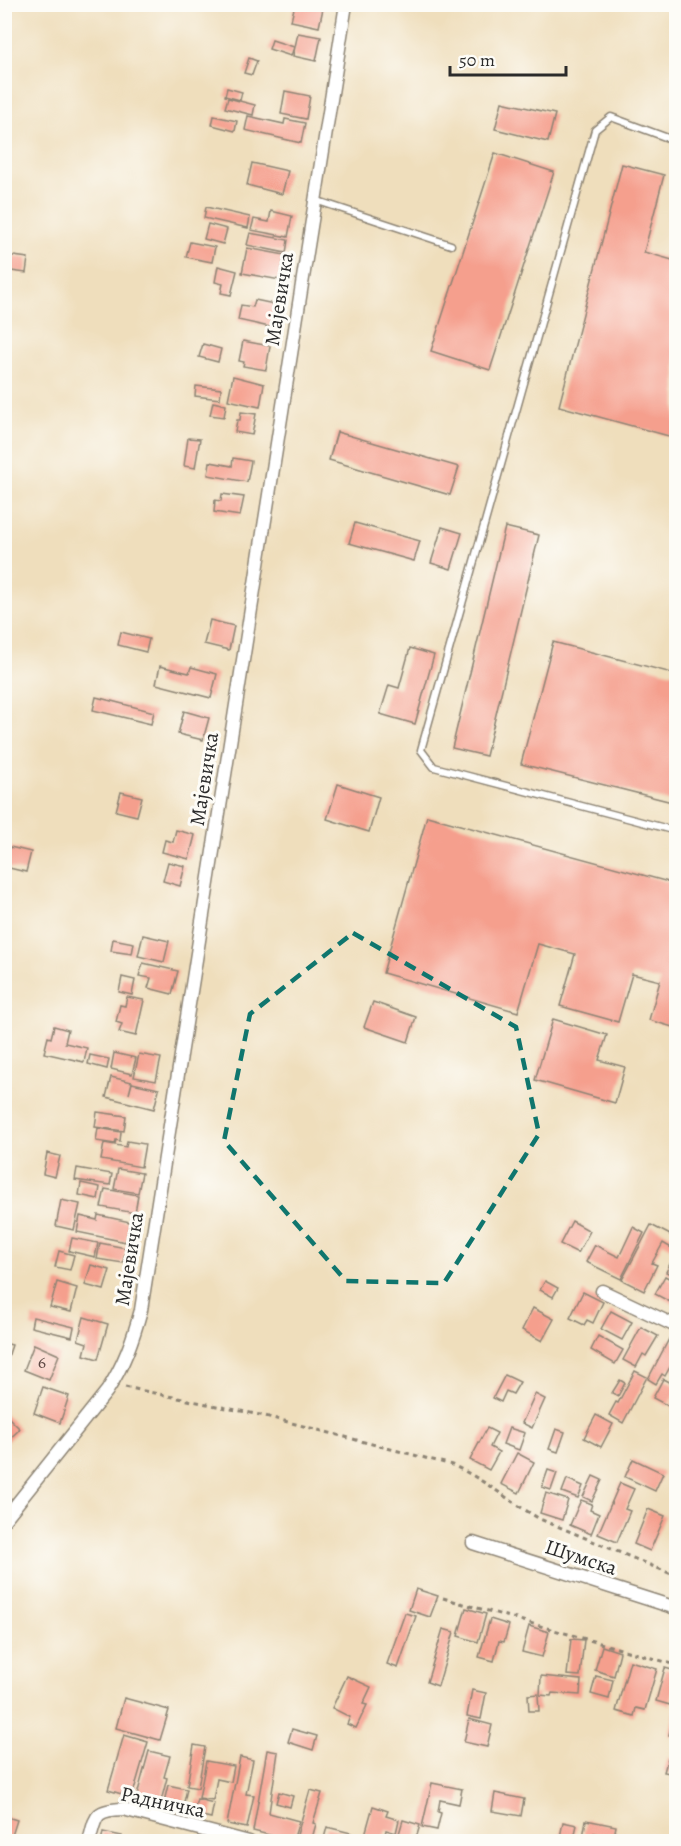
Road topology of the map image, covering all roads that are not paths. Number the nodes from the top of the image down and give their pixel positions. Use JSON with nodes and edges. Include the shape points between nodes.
{"nodes":[{"id":1,"x":346,"y":4,"type":"edge"},
{"id":2,"x":676,"y":141,"type":"edge"},
{"id":3,"x":314,"y":200,"type":"junction"},
{"id":4,"x":451,"y":245,"type":"dead end"},
{"id":5,"x":676,"y":831,"type":"edge"},
{"id":6,"x":602,"y":1291,"type":"dead end"},
{"id":7,"x":676,"y":1326,"type":"edge"},
{"id":8,"x":4,"y":1520,"type":"edge"},
{"id":9,"x":473,"y":1542,"type":"dead end"},
{"id":10,"x":676,"y":1608,"type":"edge"},
{"id":11,"x":89,"y":1842,"type":"edge"},
{"id":12,"x":249,"y":1842,"type":"edge"}],
"edges":[{"from":1,"to":3,"type":"street","name":"Мајевичка"},
{"from":2,"to":5,"type":"lane","via":[[611,117],[595,130],[421,750],[434,767]]},
{"from":3,"to":4,"type":"lane"},
{"from":3,"to":8,"type":"street","name":"Мајевичка","via":[[141,1310],[127,1354],[111,1385]]},
{"from":6,"to":7,"type":"street"},
{"from":9,"to":10,"type":"street","name":"Шумска"},
{"from":11,"to":12,"type":"street","name":"Радничка","via":[[95,1817],[102,1811],[123,1809]]}]}
